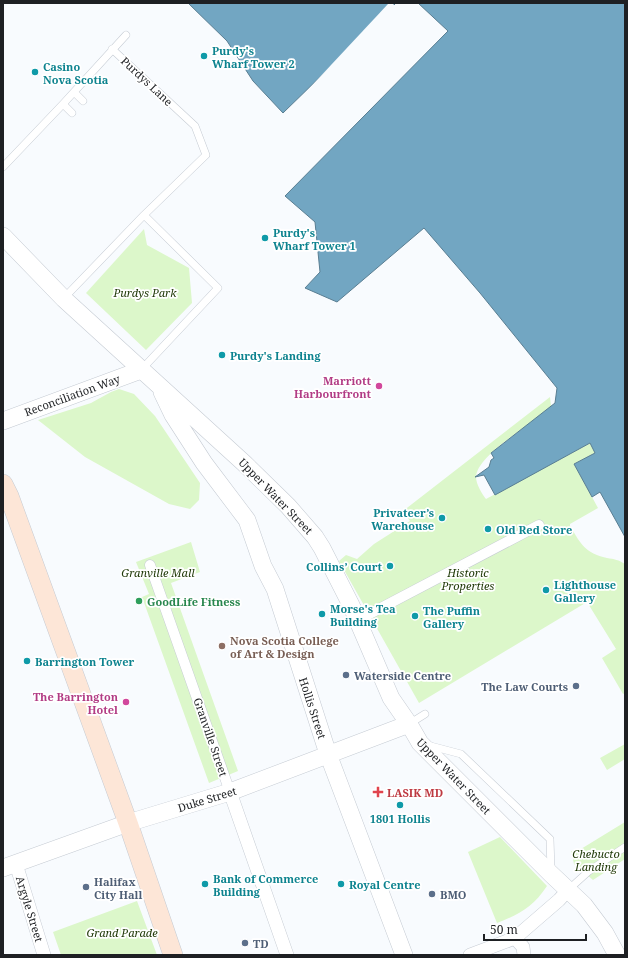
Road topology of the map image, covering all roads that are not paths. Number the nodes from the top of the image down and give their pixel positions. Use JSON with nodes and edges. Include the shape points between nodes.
{"nodes":[{"id":1,"x":126,"y":35,"type":"dead end"},
{"id":2,"x":112,"y":49,"type":"junction"},
{"id":3,"x":74,"y":92,"type":"junction"},
{"id":4,"x":83,"y":101,"type":"dead end"},
{"id":5,"x":64,"y":104,"type":"junction"},
{"id":6,"x":72,"y":113,"type":"dead end"},
{"id":7,"x":3,"y":167,"type":"edge"},
{"id":8,"x":144,"y":215,"type":"junction"},
{"id":9,"x":3,"y":236,"type":"edge"},
{"id":10,"x":64,"y":299,"type":"junction"},
{"id":11,"x":141,"y":370,"type":"junction"},
{"id":12,"x":159,"y":386,"type":"junction"},
{"id":13,"x":3,"y":421,"type":"edge"},
{"id":14,"x":3,"y":484,"type":"edge"},
{"id":15,"x":539,"y":525,"type":"dead end"},
{"id":16,"x":150,"y":565,"type":"dead end"},
{"id":17,"x":358,"y":620,"type":"junction"},
{"id":18,"x":426,"y":714,"type":"dead end"},
{"id":19,"x":409,"y":724,"type":"junction"},
{"id":20,"x":420,"y":743,"type":"junction"},
{"id":21,"x":328,"y":754,"type":"junction"},
{"id":22,"x":230,"y":792,"type":"junction"},
{"id":23,"x":128,"y":823,"type":"junction"},
{"id":24,"x":625,"y":847,"type":"edge"},
{"id":25,"x":10,"y":866,"type":"edge"},
{"id":26,"x":551,"y":874,"type":"junction"},
{"id":27,"x":568,"y":890,"type":"junction"},
{"id":28,"x":515,"y":938,"type":"junction"},
{"id":29,"x":44,"y":955,"type":"edge"},
{"id":30,"x":173,"y":955,"type":"edge"},
{"id":31,"x":287,"y":955,"type":"edge"},
{"id":32,"x":404,"y":955,"type":"edge"},
{"id":33,"x":470,"y":955,"type":"edge"},
{"id":34,"x":524,"y":955,"type":"edge"},
{"id":35,"x":618,"y":955,"type":"edge"}],
"edges":[{"from":1,"to":2,"type":"lane"},
{"from":2,"to":3,"type":"lane","name":"Purdys Lane"},
{"from":2,"to":8,"type":"lane","name":"Purdys Lane","via":[[195,126],[206,155]]},
{"from":3,"to":4,"type":"lane"},
{"from":3,"to":5,"type":"lane","name":"Purdys Lane"},
{"from":5,"to":6,"type":"lane"},
{"from":5,"to":7,"type":"lane","name":"Purdys Lane"},
{"from":8,"to":10,"type":"lane","name":"Purdys Lane"},
{"from":8,"to":11,"type":"lane","via":[[218,288]]},
{"from":9,"to":10,"type":"street","name":"Upper Water Street"},
{"from":10,"to":11,"type":"street","name":"Upper Water Street"},
{"from":11,"to":12,"type":"street","name":"Upper Water Street"},
{"from":11,"to":13,"type":"street","name":"Reconciliation Way"},
{"from":12,"to":17,"type":"street","name":"Upper Water Street","via":[[208,428],[302,521],[322,548]]},
{"from":12,"to":21,"type":"street","name":"Hollis Street","via":[[173,415],[204,463],[247,520],[263,566],[275,589]]},
{"from":14,"to":23,"type":"main road"},
{"from":15,"to":17,"type":"street"},
{"from":16,"to":22,"type":"street","name":"Granville Street"},
{"from":17,"to":19,"type":"street","name":"Upper Water Street","via":[[391,698]]},
{"from":18,"to":19,"type":"lane"},
{"from":19,"to":20,"type":"street","name":"Upper Water Street"},
{"from":19,"to":21,"type":"street","name":"Duke Street"},
{"from":20,"to":26,"type":"street","name":"Upper Water Street"},
{"from":20,"to":26,"type":"lane","via":[[461,754],[550,838]]},
{"from":21,"to":22,"type":"street","name":"Duke Street"},
{"from":21,"to":32,"type":"street","name":"Hollis Street"},
{"from":22,"to":23,"type":"street","name":"Duke Street"},
{"from":22,"to":31,"type":"street","name":"Granville Street"},
{"from":23,"to":25,"type":"street","name":"Duke Street"},
{"from":23,"to":30,"type":"main road"},
{"from":24,"to":27,"type":"lane"},
{"from":25,"to":29,"type":"street","name":"Argyle Street"},
{"from":26,"to":27,"type":"street","name":"Upper Water Street"},
{"from":27,"to":28,"type":"street"},
{"from":27,"to":35,"type":"street","name":"Upper Water Street","via":[[584,905]]},
{"from":28,"to":33,"type":"street"},
{"from":28,"to":34,"type":"street","via":[[523,947]]}]}
